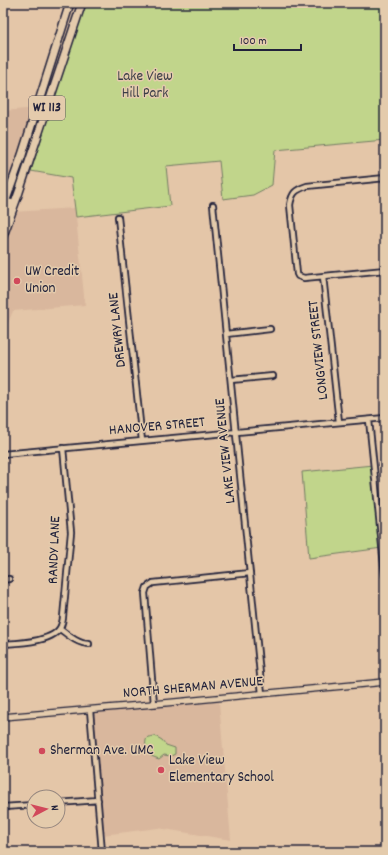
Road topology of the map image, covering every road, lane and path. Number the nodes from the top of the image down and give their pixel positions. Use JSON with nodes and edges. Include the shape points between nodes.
{"nodes":[{"id":1,"x":70,"y":3,"type":"edge"},
{"id":2,"x":82,"y":3,"type":"edge"},
{"id":3,"x":385,"y":178,"type":"edge"},
{"id":4,"x":10,"y":191,"type":"junction"},
{"id":5,"x":213,"y":205,"type":"dead end"},
{"id":6,"x":3,"y":208,"type":"edge"},
{"id":7,"x":118,"y":217,"type":"dead end"},
{"id":8,"x":3,"y":222,"type":"edge"},
{"id":9,"x":3,"y":236,"type":"edge"},
{"id":10,"x":385,"y":270,"type":"edge"},
{"id":11,"x":323,"y":276,"type":"junction"},
{"id":12,"x":270,"y":329,"type":"dead end"},
{"id":13,"x":226,"y":334,"type":"junction"},
{"id":14,"x":273,"y":376,"type":"dead end"},
{"id":15,"x":231,"y":380,"type":"junction"},
{"id":16,"x":385,"y":418,"type":"edge"},
{"id":17,"x":369,"y":420,"type":"junction"},
{"id":18,"x":339,"y":422,"type":"junction"},
{"id":19,"x":236,"y":432,"type":"junction"},
{"id":20,"x":142,"y":441,"type":"junction"},
{"id":21,"x":63,"y":448,"type":"junction"},
{"id":22,"x":3,"y":454,"type":"edge"},
{"id":23,"x":250,"y":573,"type":"junction"},
{"id":24,"x":385,"y":575,"type":"edge"},
{"id":25,"x":9,"y":579,"type":"dead end"},
{"id":26,"x":3,"y":580,"type":"edge"},
{"id":27,"x":60,"y":629,"type":"junction"},
{"id":28,"x":3,"y":644,"type":"edge"},
{"id":29,"x":89,"y":644,"type":"dead end"},
{"id":30,"x":385,"y":682,"type":"edge"},
{"id":31,"x":262,"y":694,"type":"junction"},
{"id":32,"x":154,"y":704,"type":"junction"},
{"id":33,"x":90,"y":710,"type":"junction"},
{"id":34,"x":3,"y":717,"type":"edge"},
{"id":35,"x":98,"y":800,"type":"junction"},
{"id":36,"x":66,"y":802,"type":"edge"},
{"id":37,"x":26,"y":806,"type":"edge"},
{"id":38,"x":3,"y":807,"type":"edge"},
{"id":39,"x":102,"y":852,"type":"edge"}],
"edges":[{"from":1,"to":4,"type":"main road","number":"WI 113"},
{"from":2,"to":9,"type":"main road","number":"WI 113"},
{"from":3,"to":11,"type":"street","via":[[307,186],[293,194],[290,206],[297,274],[304,278]]},
{"from":4,"to":6,"type":"main road","number":"WI 113"},
{"from":4,"to":8,"type":"main road","via":[[12,197]]},
{"from":5,"to":13,"type":"street","name":"LAKE VIEW AVENUE"},
{"from":7,"to":20,"type":"street","name":"DREWRY LANE"},
{"from":10,"to":11,"type":"street"},
{"from":11,"to":18,"type":"street","name":"LONGVIEW STREET"},
{"from":12,"to":13,"type":"street"},
{"from":13,"to":15,"type":"street","name":"LAKE VIEW AVENUE"},
{"from":14,"to":15,"type":"street"},
{"from":15,"to":19,"type":"street","name":"LAKE VIEW AVENUE"},
{"from":16,"to":17,"type":"street","name":"HANOVER STREET"},
{"from":17,"to":18,"type":"street","name":"HANOVER STREET"},
{"from":17,"to":24,"type":"street"},
{"from":18,"to":19,"type":"street","name":"HANOVER STREET"},
{"from":19,"to":20,"type":"street","name":"HANOVER STREET"},
{"from":19,"to":23,"type":"street","name":"LAKE VIEW AVENUE"},
{"from":20,"to":21,"type":"street","name":"HANOVER STREET"},
{"from":21,"to":22,"type":"street","name":"HANOVER STREET"},
{"from":21,"to":27,"type":"street","name":"RANDY LANE","via":[[71,532]]},
{"from":23,"to":31,"type":"street","name":"LAKE VIEW AVENUE"},
{"from":23,"to":32,"type":"street","via":[[153,583],[147,587],[145,593]]},
{"from":25,"to":26,"type":"street"},
{"from":27,"to":28,"type":"street","via":[[45,639]]},
{"from":27,"to":29,"type":"street","via":[[80,642]]},
{"from":30,"to":31,"type":"street","name":"NORTH SHERMAN AVENUE"},
{"from":31,"to":32,"type":"street","name":"NORTH SHERMAN AVENUE"},
{"from":32,"to":33,"type":"street","name":"NORTH SHERMAN AVENUE"},
{"from":33,"to":34,"type":"street","name":"NORTH SHERMAN AVENUE"},
{"from":33,"to":35,"type":"street"},
{"from":35,"to":36,"type":"street"},
{"from":35,"to":39,"type":"street"},
{"from":37,"to":38,"type":"street"}]}
